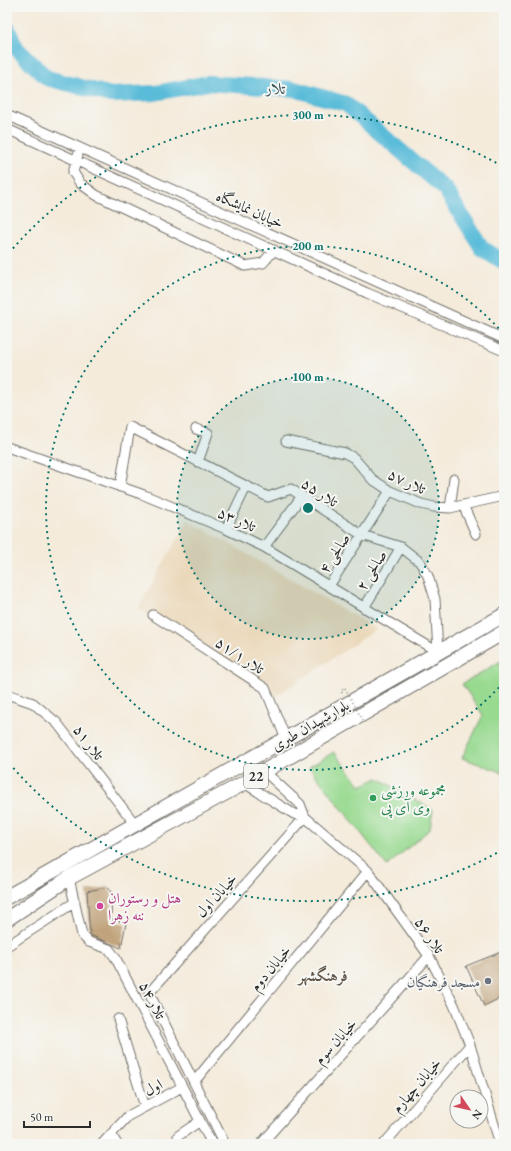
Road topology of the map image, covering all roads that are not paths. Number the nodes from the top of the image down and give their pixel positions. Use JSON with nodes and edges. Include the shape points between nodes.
{"nodes":[{"id":1,"x":7,"y":115,"type":"edge"},
{"id":2,"x":7,"y":129,"type":"edge"},
{"id":3,"x":81,"y":148,"type":"junction"},
{"id":4,"x":76,"y":160,"type":"junction"},
{"id":5,"x":274,"y":250,"type":"junction"},
{"id":6,"x":504,"y":339,"type":"edge"},
{"id":7,"x":504,"y":351,"type":"edge"},
{"id":8,"x":196,"y":429,"type":"dead end"},
{"id":9,"x":286,"y":441,"type":"dead end"},
{"id":10,"x":7,"y":447,"type":"edge"},
{"id":11,"x":198,"y":462,"type":"junction"},
{"id":12,"x":454,"y":479,"type":"dead end"},
{"id":13,"x":246,"y":486,"type":"junction"},
{"id":14,"x":120,"y":487,"type":"junction"},
{"id":15,"x":390,"y":491,"type":"junction"},
{"id":16,"x":302,"y":496,"type":"junction"},
{"id":17,"x":504,"y":496,"type":"edge"},
{"id":18,"x":463,"y":506,"type":"junction"},
{"id":19,"x":450,"y":508,"type":"junction"},
{"id":20,"x":226,"y":529,"type":"junction"},
{"id":21,"x":476,"y":534,"type":"dead end"},
{"id":22,"x":362,"y":535,"type":"junction"},
{"id":23,"x":264,"y":547,"type":"junction"},
{"id":24,"x":401,"y":547,"type":"junction"},
{"id":25,"x":329,"y":586,"type":"junction"},
{"id":26,"x":364,"y":608,"type":"junction"},
{"id":27,"x":504,"y":615,"type":"edge"},
{"id":28,"x":153,"y":616,"type":"dead end"},
{"id":29,"x":504,"y":632,"type":"edge"},
{"id":30,"x":438,"y":652,"type":"junction"},
{"id":31,"x":7,"y":694,"type":"edge"},
{"id":32,"x":286,"y":739,"type":"junction"},
{"id":33,"x":264,"y":771,"type":"junction"},
{"id":34,"x":244,"y":783,"type":"junction"},
{"id":35,"x":305,"y":817,"type":"junction"},
{"id":36,"x":135,"y":824,"type":"junction"},
{"id":37,"x":368,"y":871,"type":"junction"},
{"id":38,"x":69,"y":878,"type":"junction"},
{"id":39,"x":8,"y":895,"type":"edge"},
{"id":40,"x":75,"y":902,"type":"junction"},
{"id":41,"x":7,"y":919,"type":"edge"},
{"id":42,"x":7,"y":946,"type":"edge"},
{"id":43,"x":429,"y":956,"type":"junction"},
{"id":44,"x":118,"y":1019,"type":"dead end"},
{"id":45,"x":470,"y":1045,"type":"junction"},
{"id":46,"x":194,"y":1082,"type":"junction"},
{"id":47,"x":182,"y":1087,"type":"junction"},
{"id":48,"x":145,"y":1107,"type":"junction"},
{"id":49,"x":200,"y":1121,"type":"junction"},
{"id":50,"x":111,"y":1134,"type":"junction"},
{"id":51,"x":178,"y":1136,"type":"dead end"},
{"id":52,"x":102,"y":1144,"type":"edge"},
{"id":53,"x":117,"y":1144,"type":"edge"},
{"id":54,"x":212,"y":1144,"type":"edge"},
{"id":55,"x":225,"y":1144,"type":"edge"},
{"id":56,"x":261,"y":1144,"type":"edge"},
{"id":57,"x":384,"y":1144,"type":"edge"},
{"id":58,"x":500,"y":1144,"type":"edge"}],
"edges":[{"from":1,"to":3,"type":"street","name":"خیابان نمایشگاه"},
{"from":2,"to":4,"type":"street","name":"خیابان نمایشگاه"},
{"from":3,"to":4,"type":"street"},
{"from":3,"to":6,"type":"street","name":"خیابان نمایشگاه"},
{"from":4,"to":5,"type":"street","name":"خیابان نمایشگاه"},
{"from":4,"to":5,"type":"street","via":[[73,172],[80,184],[96,195],[245,266],[263,263]]},
{"from":5,"to":7,"type":"street","name":"خیابان نمایشگاه"},
{"from":8,"to":11,"type":"street","via":[[208,433]]},
{"from":9,"to":15,"type":"street","name":"تلار ۵۷","via":[[354,458],[372,480]]},
{"from":10,"to":14,"type":"street","name":"تلار ۵۳"},
{"from":11,"to":13,"type":"street","name":"تلار ۵۵"},
{"from":11,"to":14,"type":"street","name":"تلار ۵۵","via":[[130,427]]},
{"from":12,"to":19,"type":"street"},
{"from":13,"to":16,"type":"street","name":"تلار ۵۵","via":[[268,497],[291,489]]},
{"from":13,"to":20,"type":"street"},
{"from":14,"to":20,"type":"street","name":"تلار ۵۳"},
{"from":15,"to":19,"type":"street","name":"تلار ۵۷","via":[[421,504]]},
{"from":15,"to":22,"type":"street","name":"صالحی ۴"},
{"from":16,"to":22,"type":"street","name":"تلار ۵۵"},
{"from":16,"to":23,"type":"street"},
{"from":17,"to":18,"type":"street","name":"تلار ۵۷"},
{"from":18,"to":19,"type":"street","name":"تلار ۵۷"},
{"from":18,"to":21,"type":"street"},
{"from":20,"to":23,"type":"street","name":"تلار ۵۳"},
{"from":22,"to":24,"type":"street","name":"تلار ۵۵"},
{"from":22,"to":25,"type":"street","name":"صالحی ۴"},
{"from":23,"to":25,"type":"street","name":"تلار ۵۳"},
{"from":24,"to":26,"type":"street","name":"صالحی ۲"},
{"from":24,"to":30,"type":"street","name":"تلار ۵۵","via":[[420,562],[428,576],[435,599]]},
{"from":25,"to":26,"type":"street","name":"تلار ۵۳"},
{"from":26,"to":30,"type":"street","name":"تلار ۵۳"},
{"from":27,"to":30,"type":"highway","name":"بلوارشهیدان طبری","number":"22"},
{"from":28,"to":32,"type":"street","name":"تلار ۵۱/۱","via":[[265,688]]},
{"from":29,"to":33,"type":"highway","name":"بلوارشهیدان طبری","number":"22"},
{"from":30,"to":32,"type":"highway","name":"بلوارشهیدان طبری","number":"22"},
{"from":31,"to":36,"type":"street","name":"تلار ۵۱","via":[[34,703],[57,723]]},
{"from":32,"to":36,"type":"highway","name":"بلوارشهیدان طبری","number":"22"},
{"from":33,"to":34,"type":"highway","name":"بلوارشهیدان طبری","number":"22"},
{"from":33,"to":35,"type":"street","via":[[300,804]]},
{"from":34,"to":35,"type":"street","via":[[294,814]]},
{"from":34,"to":38,"type":"highway","name":"بلوارشهیدان طبری","number":"22"},
{"from":35,"to":37,"type":"street","name":"تلار ۵۶"},
{"from":35,"to":46,"type":"street","name":"خیابان اول","via":[[149,993]]},
{"from":36,"to":39,"type":"highway","name":"بلوارشهیدان طبری","number":"22"},
{"from":37,"to":43,"type":"street","name":"تلار ۵۶"},
{"from":37,"to":46,"type":"street","name":"خیابان دوم"},
{"from":38,"to":40,"type":"street","name":"تلار ۵۴"},
{"from":38,"to":41,"type":"highway","name":"بلوارشهیدان طبری","number":"22"},
{"from":40,"to":42,"type":"street"},
{"from":40,"to":47,"type":"street","name":"تلار ۵۴","via":[[82,935],[89,942],[109,949],[115,957]]},
{"from":43,"to":45,"type":"street","name":"تلار ۵۶"},
{"from":43,"to":56,"type":"street","name":"خیابان سوم"},
{"from":44,"to":48,"type":"street"},
{"from":45,"to":57,"type":"street","name":"خیابان چهارم"},
{"from":45,"to":58,"type":"street","name":"تلار ۵۶"},
{"from":46,"to":55,"type":"street"},
{"from":47,"to":48,"type":"street","name":"اول"},
{"from":47,"to":49,"type":"street","name":"تلار ۵۴"},
{"from":48,"to":50,"type":"street","name":"اول","via":[[128,1116]]},
{"from":49,"to":51,"type":"street"},
{"from":49,"to":54,"type":"street","name":"تلار ۵۴"},
{"from":50,"to":52,"type":"street","name":"اول"},
{"from":50,"to":53,"type":"street"}]}
